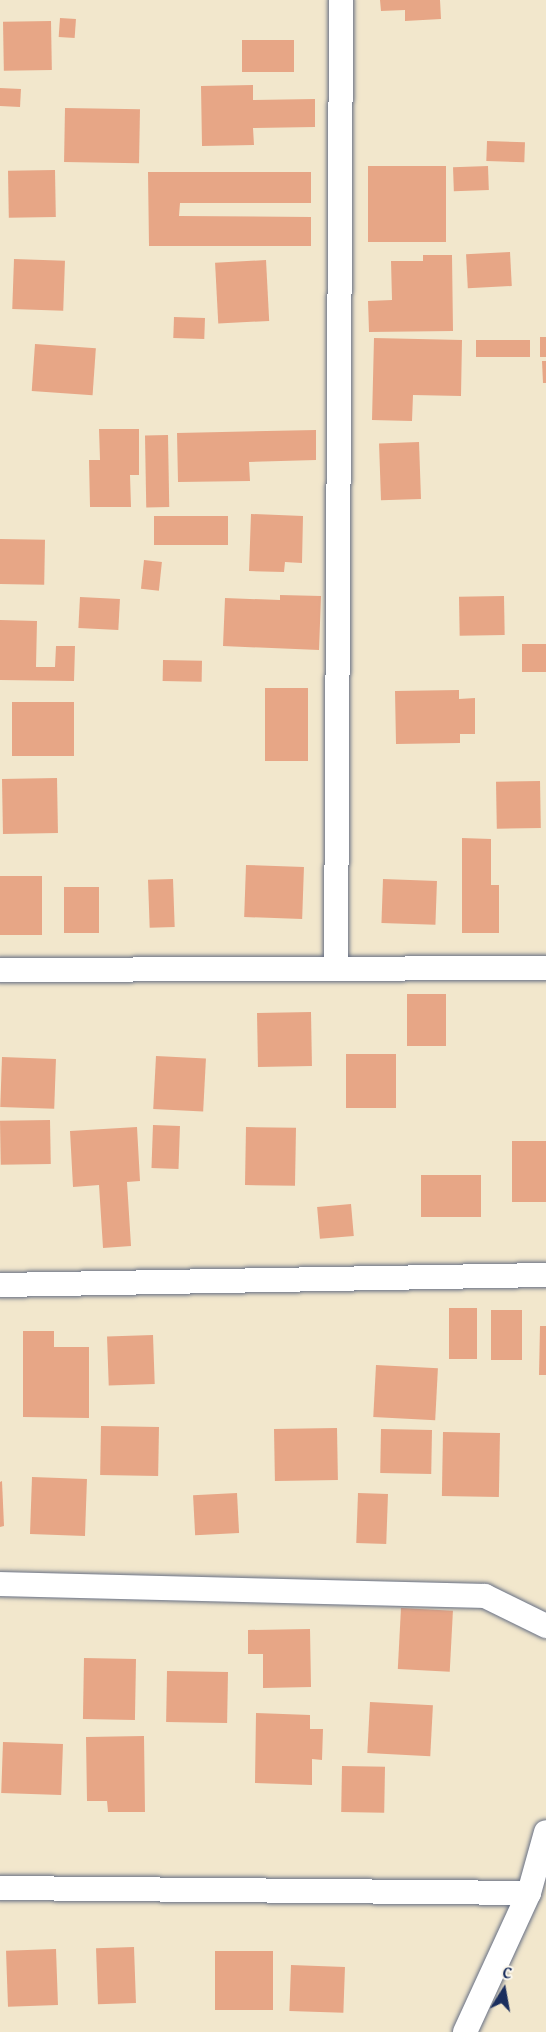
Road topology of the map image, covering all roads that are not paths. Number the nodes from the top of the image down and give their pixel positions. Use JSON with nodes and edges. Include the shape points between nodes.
{"nodes":[{"id":1,"x":341,"y":0,"type":"edge"},
{"id":2,"x":336,"y":965,"type":"junction"},
{"id":3,"x":546,"y":968,"type":"edge"},
{"id":4,"x":0,"y":970,"type":"edge"},
{"id":5,"x":546,"y":1275,"type":"edge"},
{"id":6,"x":0,"y":1285,"type":"edge"},
{"id":7,"x":0,"y":1584,"type":"edge"},
{"id":8,"x":546,"y":1626,"type":"edge"},
{"id":9,"x":546,"y":1832,"type":"edge"},
{"id":10,"x":0,"y":1888,"type":"edge"},
{"id":11,"x":529,"y":1893,"type":"junction"},
{"id":12,"x":465,"y":2032,"type":"edge"}],
"edges":[{"from":1,"to":2,"type":"street"},
{"from":2,"to":3,"type":"street"},
{"from":2,"to":4,"type":"street"},
{"from":5,"to":6,"type":"street"},
{"from":7,"to":8,"type":"street","via":[[485,1596]]},
{"from":9,"to":11,"type":"street"},
{"from":10,"to":11,"type":"street"},
{"from":11,"to":12,"type":"street"}]}
